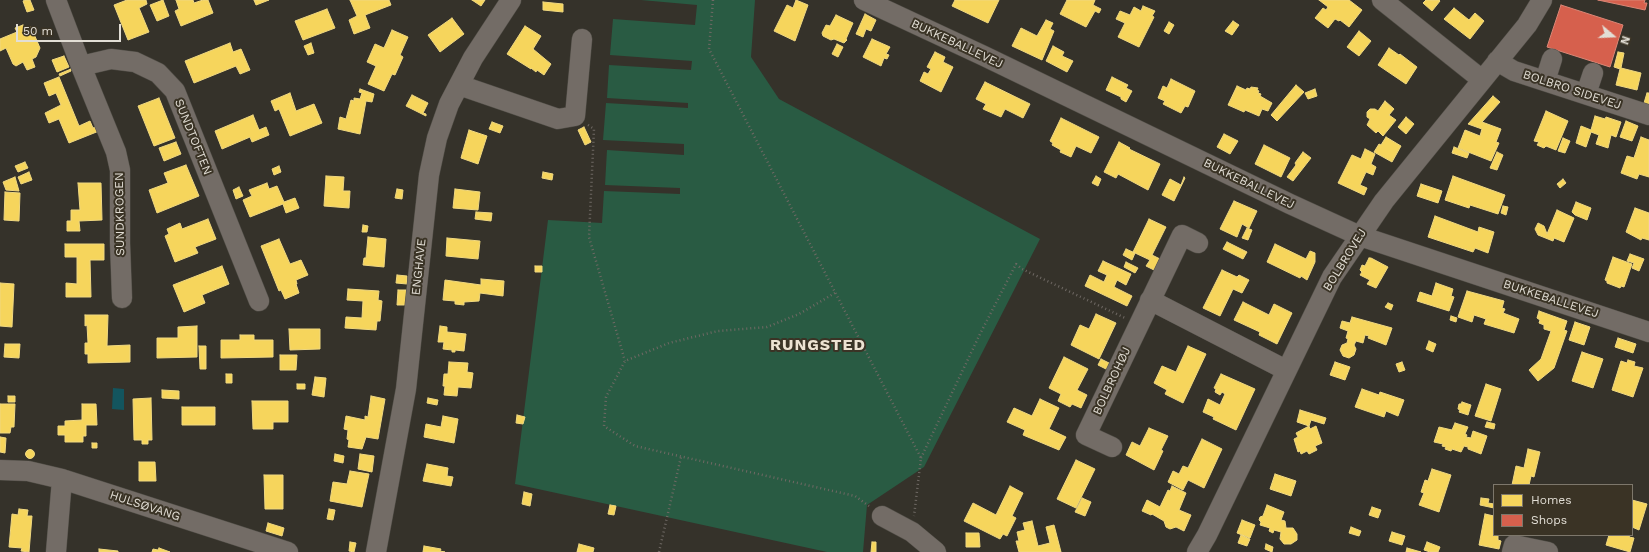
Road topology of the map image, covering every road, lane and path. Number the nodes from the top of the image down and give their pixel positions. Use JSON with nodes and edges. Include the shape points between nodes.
{"nodes":[{"id":1,"x":56,"y":0,"type":"edge"},
{"id":2,"x":510,"y":0,"type":"edge"},
{"id":3,"x":713,"y":0,"type":"edge"},
{"id":4,"x":864,"y":0,"type":"edge"},
{"id":5,"x":1382,"y":0,"type":"edge"},
{"id":6,"x":1542,"y":0,"type":"edge"},
{"id":7,"x":582,"y":39,"type":"dead end"},
{"id":8,"x":1552,"y":59,"type":"dead end"},
{"id":9,"x":1497,"y":61,"type":"junction"},
{"id":10,"x":81,"y":66,"type":"junction"},
{"id":11,"x":1593,"y":73,"type":"dead end"},
{"id":12,"x":1481,"y":80,"type":"junction"},
{"id":13,"x":1545,"y":81,"type":"junction"},
{"id":14,"x":459,"y":85,"type":"junction"},
{"id":15,"x":1586,"y":94,"type":"junction"},
{"id":16,"x":1649,"y":115,"type":"edge"},
{"id":17,"x":575,"y":116,"type":"junction"},
{"id":18,"x":1360,"y":236,"type":"junction"},
{"id":19,"x":1198,"y":243,"type":"dead end"},
{"id":20,"x":835,"y":293,"type":"junction"},
{"id":21,"x":122,"y":298,"type":"dead end"},
{"id":22,"x":1150,"y":300,"type":"junction"},
{"id":23,"x":259,"y":301,"type":"dead end"},
{"id":24,"x":1138,"y":325,"type":"junction"},
{"id":25,"x":1649,"y":332,"type":"edge"},
{"id":26,"x":625,"y":361,"type":"junction"},
{"id":27,"x":1286,"y":370,"type":"junction"},
{"id":28,"x":1112,"y":448,"type":"dead end"},
{"id":29,"x":682,"y":457,"type":"junction"},
{"id":30,"x":921,"y":458,"type":"junction"},
{"id":31,"x":0,"y":470,"type":"edge"},
{"id":32,"x":62,"y":479,"type":"junction"},
{"id":33,"x":882,"y":516,"type":"joint"},
{"id":34,"x":912,"y":532,"type":"junction"},
{"id":35,"x":56,"y":552,"type":"edge"},
{"id":36,"x":288,"y":552,"type":"edge"},
{"id":37,"x":376,"y":552,"type":"edge"},
{"id":38,"x":659,"y":552,"type":"edge"},
{"id":39,"x":936,"y":552,"type":"edge"},
{"id":40,"x":1197,"y":552,"type":"edge"},
{"id":41,"x":1512,"y":552,"type":"edge"},
{"id":42,"x":1548,"y":552,"type":"edge"}],
"edges":[{"from":1,"to":10,"type":"street"},
{"from":2,"to":14,"type":"street","name":"ENGHAVE"},
{"from":3,"to":20,"type":"path","via":[[709,49]]},
{"from":4,"to":18,"type":"street","name":"BUKKEBALLEVEJ"},
{"from":5,"to":12,"type":"street"},
{"from":6,"to":9,"type":"street","name":"BOLBROVEJ","via":[[1527,25]]},
{"from":7,"to":17,"type":"street"},
{"from":8,"to":13,"type":"street"},
{"from":9,"to":12,"type":"street","name":"BOLBROVEJ"},
{"from":9,"to":13,"type":"street","name":"BOLBRO SIDEVEJ","via":[[1514,71]]},
{"from":10,"to":21,"type":"street","name":"SUNDKROGEN","via":[[116,152],[120,170]]},
{"from":10,"to":23,"type":"street","name":"SUNDTOFTEN","via":[[112,59],[135,62],[158,73],[175,91]]},
{"from":11,"to":15,"type":"street"},
{"from":12,"to":18,"type":"street","name":"BOLBROVEJ","via":[[1384,201]]},
{"from":13,"to":15,"type":"street","name":"BOLBRO SIDEVEJ"},
{"from":14,"to":17,"type":"street","via":[[558,119]]},
{"from":14,"to":37,"type":"street","name":"ENGHAVE","via":[[448,104],[429,175],[406,389]]},
{"from":15,"to":16,"type":"street","name":"BOLBRO SIDEVEJ"},
{"from":17,"to":26,"type":"path","via":[[594,129],[589,236]]},
{"from":18,"to":25,"type":"street","name":"BUKKEBALLEVEJ"},
{"from":18,"to":27,"type":"street","name":"BOLBROVEJ","via":[[1332,277]]},
{"from":19,"to":22,"type":"street","name":"BOLBROHØJ","via":[[1182,235]]},
{"from":20,"to":26,"type":"path","via":[[799,314],[767,328],[718,331],[669,343]]},
{"from":20,"to":30,"type":"path"},
{"from":22,"to":24,"type":"street","name":"BOLBROHØJ"},
{"from":22,"to":27,"type":"street"},
{"from":24,"to":28,"type":"street","name":"BOLBROHØJ","via":[[1086,435]]},
{"from":24,"to":30,"type":"path","via":[[1016,264]]},
{"from":26,"to":29,"type":"path","via":[[606,397],[604,426],[635,446]]},
{"from":27,"to":40,"type":"street","name":"BOLBROVEJ"},
{"from":29,"to":33,"type":"path","via":[[855,496]]},
{"from":29,"to":38,"type":"path"},
{"from":30,"to":34,"type":"path"},
{"from":31,"to":32,"type":"street","name":"HULSØVANG","via":[[28,471]]},
{"from":32,"to":35,"type":"street"},
{"from":32,"to":36,"type":"street","name":"HULSØVANG"},
{"from":33,"to":34,"type":"street"},
{"from":34,"to":39,"type":"street"},
{"from":41,"to":42,"type":"street","via":[[1514,545]]}]}
